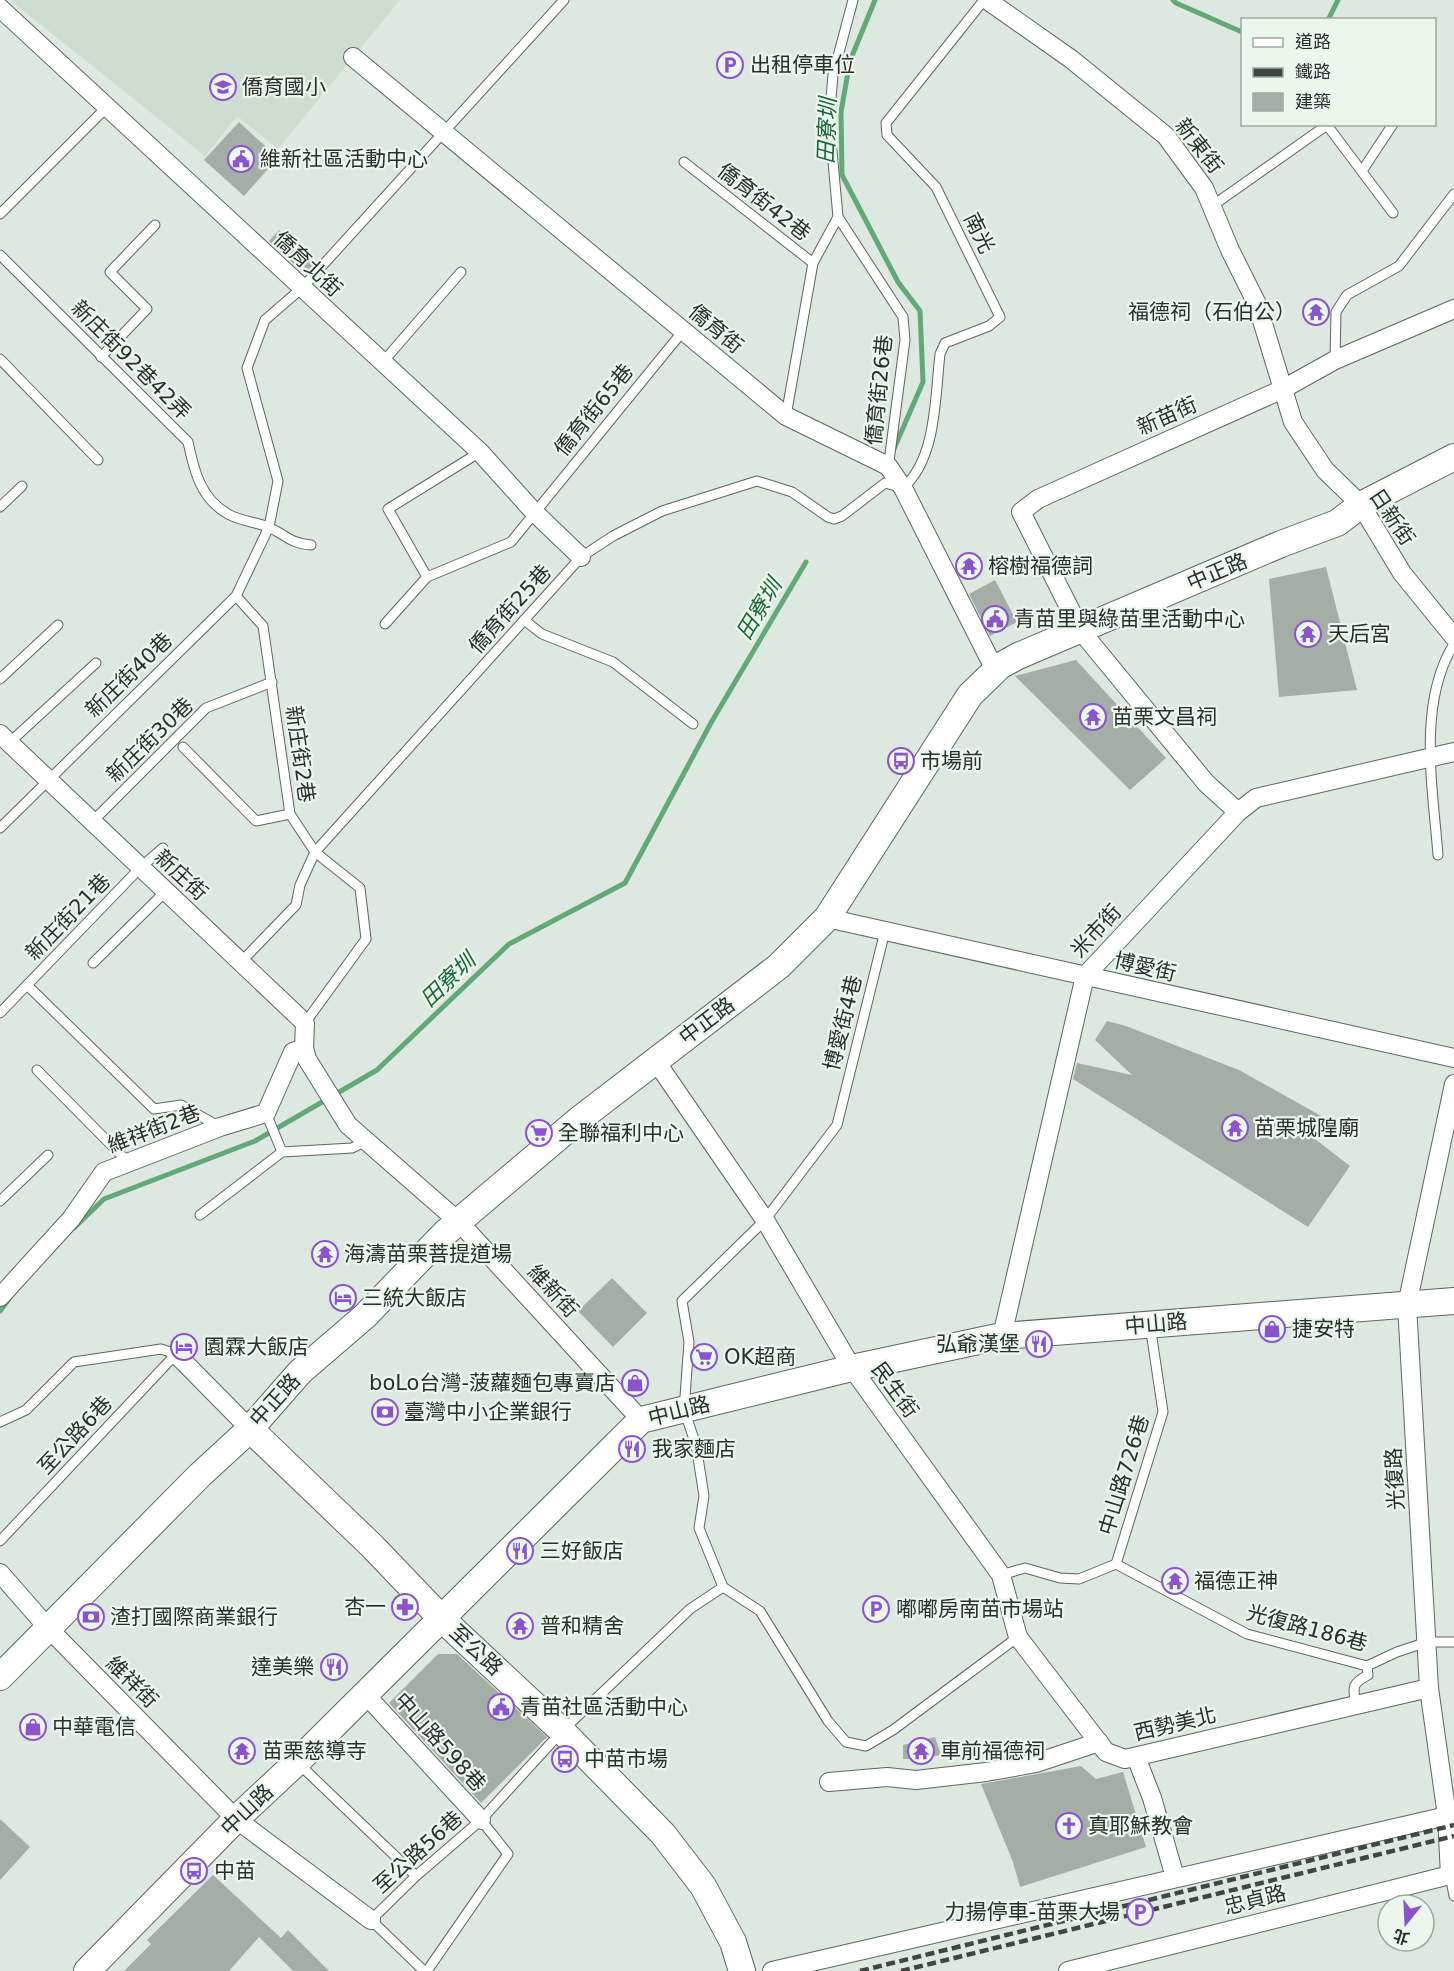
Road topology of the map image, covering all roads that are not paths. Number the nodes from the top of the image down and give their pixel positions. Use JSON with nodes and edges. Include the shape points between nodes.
{"nodes":[{"id":1,"x":564,"y":0,"type":"edge"},
{"id":2,"x":853,"y":0,"type":"edge"},
{"id":3,"x":986,"y":0,"type":"edge"},
{"id":4,"x":0,"y":8,"type":"edge"},
{"id":5,"x":353,"y":57,"type":"dead end"},
{"id":6,"x":106,"y":108,"type":"junction"},
{"id":7,"x":1326,"y":126,"type":"edge"},
{"id":8,"x":1328,"y":126,"type":"edge"},
{"id":9,"x":1392,"y":126,"type":"edge"},
{"id":10,"x":443,"y":132,"type":"junction"},
{"id":11,"x":684,"y":162,"type":"dead end"},
{"id":12,"x":1362,"y":171,"type":"junction"},
{"id":13,"x":1454,"y":194,"type":"edge"},
{"id":14,"x":1212,"y":206,"type":"junction"},
{"id":15,"x":1393,"y":213,"type":"dead end"},
{"id":16,"x":0,"y":214,"type":"edge"},
{"id":17,"x":838,"y":217,"type":"junction"},
{"id":18,"x":155,"y":225,"type":"dead end"},
{"id":19,"x":0,"y":255,"type":"edge"},
{"id":20,"x":813,"y":263,"type":"junction"},
{"id":21,"x":460,"y":272,"type":"dead end"},
{"id":22,"x":302,"y":288,"type":"junction"},
{"id":23,"x":1454,"y":309,"type":"edge"},
{"id":24,"x":683,"y":331,"type":"junction"},
{"id":25,"x":101,"y":357,"type":"junction"},
{"id":26,"x":0,"y":359,"type":"edge"},
{"id":27,"x":1335,"y":360,"type":"junction"},
{"id":28,"x":382,"y":363,"type":"junction"},
{"id":29,"x":1283,"y":389,"type":"junction"},
{"id":30,"x":786,"y":416,"type":"junction"},
{"id":31,"x":480,"y":452,"type":"junction"},
{"id":32,"x":1454,"y":457,"type":"edge"},
{"id":33,"x":98,"y":460,"type":"dead end"},
{"id":34,"x":887,"y":474,"type":"junction"},
{"id":35,"x":22,"y":486,"type":"dead end"},
{"id":36,"x":903,"y":488,"type":"junction"},
{"id":37,"x":1361,"y":505,"type":"junction"},
{"id":38,"x":0,"y":507,"type":"edge"},
{"id":39,"x":534,"y":512,"type":"junction"},
{"id":40,"x":269,"y":527,"type":"junction"},
{"id":41,"x":311,"y":545,"type":"dead end"},
{"id":42,"x":582,"y":557,"type":"junction"},
{"id":43,"x":427,"y":577,"type":"junction"},
{"id":44,"x":236,"y":596,"type":"junction"},
{"id":45,"x":524,"y":620,"type":"junction"},
{"id":46,"x":385,"y":624,"type":"dead end"},
{"id":47,"x":58,"y":625,"type":"dead end"},
{"id":48,"x":1081,"y":631,"type":"junction"},
{"id":49,"x":1454,"y":637,"type":"edge"},
{"id":50,"x":1454,"y":644,"type":"edge"},
{"id":51,"x":96,"y":663,"type":"dead end"},
{"id":52,"x":995,"y":670,"type":"junction"},
{"id":53,"x":0,"y":679,"type":"edge"},
{"id":54,"x":272,"y":682,"type":"junction"},
{"id":55,"x":693,"y":724,"type":"dead end"},
{"id":56,"x":5,"y":739,"type":"edge"},
{"id":57,"x":183,"y":747,"type":"dead end"},
{"id":58,"x":1454,"y":752,"type":"edge"},
{"id":59,"x":1430,"y":758,"type":"junction"},
{"id":60,"x":48,"y":780,"type":"junction"},
{"id":61,"x":1238,"y":812,"type":"junction"},
{"id":62,"x":290,"y":814,"type":"junction"},
{"id":63,"x":92,"y":822,"type":"junction"},
{"id":64,"x":0,"y":828,"type":"edge"},
{"id":65,"x":163,"y":848,"type":"dead end"},
{"id":66,"x":315,"y":852,"type":"junction"},
{"id":67,"x":1438,"y":855,"type":"dead end"},
{"id":68,"x":141,"y":867,"type":"junction"},
{"id":69,"x":166,"y":891,"type":"junction"},
{"id":70,"x":827,"y":918,"type":"junction"},
{"id":71,"x":885,"y":931,"type":"junction"},
{"id":72,"x":241,"y":962,"type":"junction"},
{"id":73,"x":93,"y":963,"type":"dead end"},
{"id":74,"x":1085,"y":976,"type":"junction"},
{"id":75,"x":27,"y":985,"type":"junction"},
{"id":76,"x":0,"y":1013,"type":"edge"},
{"id":77,"x":305,"y":1023,"type":"junction"},
{"id":78,"x":305,"y":1054,"type":"junction"},
{"id":79,"x":1454,"y":1058,"type":"edge"},
{"id":80,"x":655,"y":1060,"type":"junction"},
{"id":81,"x":37,"y":1070,"type":"dead end"},
{"id":82,"x":1454,"y":1084,"type":"edge"},
{"id":83,"x":266,"y":1113,"type":"junction"},
{"id":84,"x":220,"y":1127,"type":"junction"},
{"id":85,"x":366,"y":1141,"type":"junction"},
{"id":86,"x":282,"y":1152,"type":"junction"},
{"id":87,"x":48,"y":1155,"type":"dead end"},
{"id":88,"x":128,"y":1162,"type":"junction"},
{"id":89,"x":0,"y":1201,"type":"edge"},
{"id":90,"x":200,"y":1215,"type":"dead end"},
{"id":91,"x":765,"y":1220,"type":"junction"},
{"id":92,"x":459,"y":1222,"type":"junction"},
{"id":93,"x":0,"y":1297,"type":"edge"},
{"id":94,"x":1454,"y":1301,"type":"edge"},
{"id":95,"x":1407,"y":1305,"type":"junction"},
{"id":96,"x":1150,"y":1325,"type":"junction"},
{"id":97,"x":1002,"y":1336,"type":"junction"},
{"id":98,"x":176,"y":1354,"type":"junction"},
{"id":99,"x":852,"y":1368,"type":"junction"},
{"id":100,"x":684,"y":1410,"type":"junction"},
{"id":101,"x":640,"y":1420,"type":"junction"},
{"id":102,"x":0,"y":1422,"type":"edge"},
{"id":103,"x":250,"y":1429,"type":"junction"},
{"id":104,"x":0,"y":1541,"type":"edge"},
{"id":105,"x":1116,"y":1564,"type":"junction"},
{"id":106,"x":0,"y":1573,"type":"edge"},
{"id":107,"x":1001,"y":1575,"type":"junction"},
{"id":108,"x":723,"y":1587,"type":"junction"},
{"id":109,"x":441,"y":1618,"type":"junction"},
{"id":110,"x":48,"y":1629,"type":"junction"},
{"id":111,"x":1018,"y":1637,"type":"junction"},
{"id":112,"x":1427,"y":1642,"type":"junction"},
{"id":113,"x":1454,"y":1642,"type":"edge"},
{"id":114,"x":1367,"y":1666,"type":"junction"},
{"id":115,"x":0,"y":1677,"type":"edge"},
{"id":116,"x":1430,"y":1688,"type":"junction"},
{"id":117,"x":365,"y":1694,"type":"junction"},
{"id":118,"x":1356,"y":1705,"type":"junction"},
{"id":119,"x":562,"y":1731,"type":"junction"},
{"id":120,"x":1100,"y":1742,"type":"junction"},
{"id":121,"x":1136,"y":1756,"type":"junction"},
{"id":122,"x":297,"y":1762,"type":"junction"},
{"id":123,"x":830,"y":1782,"type":"dead end"},
{"id":124,"x":1451,"y":1815,"type":"edge"},
{"id":125,"x":236,"y":1819,"type":"junction"},
{"id":126,"x":481,"y":1820,"type":"junction"},
{"id":127,"x":1452,"y":1874,"type":"edge"},
{"id":128,"x":416,"y":1876,"type":"junction"},
{"id":129,"x":1175,"y":1877,"type":"junction"},
{"id":130,"x":1454,"y":1896,"type":"edge"},
{"id":131,"x":371,"y":1920,"type":"junction"},
{"id":132,"x":1109,"y":1966,"type":"edge"},
{"id":133,"x":87,"y":1971,"type":"edge"},
{"id":134,"x":426,"y":1971,"type":"edge"},
{"id":135,"x":742,"y":1971,"type":"edge"},
{"id":136,"x":772,"y":1971,"type":"edge"},
{"id":137,"x":1068,"y":1971,"type":"edge"}],
"edges":[{"from":1,"to":10,"type":"lane"},
{"from":2,"to":17,"type":"lane","name":"僑育街26巷","via":[[833,75],[828,133]]},
{"from":3,"to":14,"type":"street","name":"新東街","via":[[1071,59],[1166,136],[1204,188]]},
{"from":3,"to":36,"type":"lane","name":"南光","via":[[886,123],[887,135],[936,187],[1000,317],[989,326],[945,343],[940,354],[926,455]]},
{"from":4,"to":6,"type":"street","name":"僑育北街"},
{"from":5,"to":10,"type":"street","name":"僑育街"},
{"from":6,"to":16,"type":"lane"},
{"from":6,"to":22,"type":"street","name":"僑育北街"},
{"from":7,"to":14,"type":"lane"},
{"from":8,"to":12,"type":"lane"},
{"from":9,"to":12,"type":"lane"},
{"from":10,"to":22,"type":"lane"},
{"from":10,"to":24,"type":"street","name":"僑育街"},
{"from":11,"to":20,"type":"lane","name":"僑育街42巷"},
{"from":12,"to":15,"type":"lane"},
{"from":13,"to":27,"type":"lane","via":[[1399,266],[1347,295],[1336,312]]},
{"from":14,"to":29,"type":"street","name":"新東街","via":[[1257,304]]},
{"from":17,"to":20,"type":"lane"},
{"from":17,"to":34,"type":"lane","name":"僑育街26巷","via":[[903,317],[905,340]]},
{"from":18,"to":25,"type":"lane","via":[[110,272],[147,309]]},
{"from":19,"to":25,"type":"lane","name":"新庄街92巷42弄"},
{"from":20,"to":30,"type":"lane","name":"僑育街42巷"},
{"from":21,"to":28,"type":"lane"},
{"from":22,"to":28,"type":"street","name":"僑育北街"},
{"from":22,"to":40,"type":"lane","via":[[265,320],[248,368],[278,481]]},
{"from":23,"to":27,"type":"street","name":"新苗街"},
{"from":24,"to":30,"type":"street","name":"僑育街"},
{"from":24,"to":39,"type":"lane","name":"僑育街65巷"},
{"from":25,"to":40,"type":"lane","name":"新庄街92巷42弄","via":[[188,442],[205,496],[228,514]]},
{"from":26,"to":33,"type":"lane"},
{"from":27,"to":29,"type":"street","name":"新苗街"},
{"from":28,"to":31,"type":"street","name":"僑育北街"},
{"from":29,"to":37,"type":"street","name":"日新街","via":[[1293,422],[1314,455]]},
{"from":29,"to":48,"type":"street","name":"新苗街","via":[[1038,499],[1021,512]]},
{"from":30,"to":34,"type":"street","name":"僑育街"},
{"from":31,"to":39,"type":"street","name":"僑育北街"},
{"from":31,"to":43,"type":"lane","via":[[388,509]]},
{"from":32,"to":37,"type":"street","name":"中正路"},
{"from":34,"to":36,"type":"street","name":"僑育街"},
{"from":34,"to":42,"type":"lane","name":"僑育街25巷","via":[[843,516],[834,519],[792,492],[757,481],[662,512],[613,536]]},
{"from":35,"to":38,"type":"lane"},
{"from":36,"to":52,"type":"street","name":"僑育街"},
{"from":37,"to":48,"type":"street","name":"中正路","via":[[1337,523]]},
{"from":37,"to":49,"type":"street","name":"日新街","via":[[1402,573]]},
{"from":39,"to":42,"type":"street","name":"僑育北街"},
{"from":39,"to":43,"type":"lane","name":"僑育街65巷","via":[[511,542]]},
{"from":40,"to":41,"type":"lane","name":"新庄街92巷42弄","via":[[296,544]]},
{"from":40,"to":44,"type":"lane"},
{"from":42,"to":45,"type":"lane","name":"僑育街25巷"},
{"from":43,"to":46,"type":"lane"},
{"from":44,"to":54,"type":"lane","name":"新庄街2巷","via":[[263,626]]},
{"from":44,"to":60,"type":"lane","name":"新庄街40巷"},
{"from":45,"to":55,"type":"lane","via":[[542,634],[613,662]]},
{"from":45,"to":66,"type":"lane","name":"僑育街25巷"},
{"from":47,"to":53,"type":"lane"},
{"from":48,"to":52,"type":"street","name":"中正路","via":[[1018,656]]},
{"from":48,"to":61,"type":"street","via":[[1206,783]]},
{"from":50,"to":59,"type":"lane","via":[[1444,660],[1434,696]]},
{"from":51,"to":56,"type":"lane"},
{"from":52,"to":70,"type":"street","name":"中正路","via":[[963,704]]},
{"from":54,"to":62,"type":"lane","name":"新庄街2巷"},
{"from":54,"to":63,"type":"lane","name":"新庄街30巷","via":[[206,708]]},
{"from":56,"to":60,"type":"street","name":"新庄街"},
{"from":57,"to":62,"type":"lane","via":[[256,821]]},
{"from":58,"to":59,"type":"street","name":"米市街"},
{"from":59,"to":61,"type":"street","name":"米市街","via":[[1256,798]]},
{"from":59,"to":67,"type":"lane"},
{"from":60,"to":63,"type":"street","name":"新庄街"},
{"from":60,"to":64,"type":"lane","name":"新庄街40巷"},
{"from":61,"to":74,"type":"street","name":"米市街"},
{"from":62,"to":66,"type":"lane","name":"新庄街2巷"},
{"from":63,"to":68,"type":"street","name":"新庄街"},
{"from":65,"to":68,"type":"lane","name":"新庄街21巷"},
{"from":66,"to":72,"type":"lane","name":"僑育街25巷","via":[[296,905]]},
{"from":66,"to":77,"type":"lane","name":"新庄街2巷","via":[[360,888],[366,939]]},
{"from":68,"to":69,"type":"street","name":"新庄街"},
{"from":68,"to":75,"type":"lane","name":"新庄街21巷"},
{"from":69,"to":72,"type":"street","name":"新庄街"},
{"from":69,"to":73,"type":"lane"},
{"from":70,"to":71,"type":"street","name":"博愛街"},
{"from":70,"to":80,"type":"street","name":"中正路","via":[[779,966]]},
{"from":71,"to":74,"type":"street","name":"博愛街"},
{"from":71,"to":91,"type":"lane","name":"博愛街4巷","via":[[837,1125]]},
{"from":72,"to":77,"type":"street","name":"新庄街"},
{"from":74,"to":79,"type":"street","name":"博愛街"},
{"from":74,"to":97,"type":"street","name":"米市街"},
{"from":75,"to":76,"type":"lane","name":"新庄街21巷"},
{"from":75,"to":84,"type":"lane","via":[[154,1109],[181,1105]]},
{"from":77,"to":78,"type":"street"},
{"from":78,"to":83,"type":"street","via":[[293,1052]]},
{"from":78,"to":85,"type":"street","name":"維新街","via":[[348,1125]]},
{"from":80,"to":91,"type":"street","name":"民生街"},
{"from":80,"to":92,"type":"street","name":"中正路"},
{"from":81,"to":88,"type":"lane"},
{"from":82,"to":95,"type":"street","name":"光復路"},
{"from":83,"to":84,"type":"street","name":"維祥街2巷"},
{"from":83,"to":86,"type":"lane"},
{"from":84,"to":88,"type":"street","name":"維祥街2巷"},
{"from":85,"to":86,"type":"lane","via":[[352,1148]]},
{"from":85,"to":92,"type":"street","name":"維新街"},
{"from":86,"to":90,"type":"lane"},
{"from":87,"to":89,"type":"lane"},
{"from":88,"to":93,"type":"street","name":"維祥街2巷","via":[[104,1172],[71,1219]]},
{"from":91,"to":99,"type":"street","name":"民生街"},
{"from":91,"to":100,"type":"lane","via":[[682,1301],[689,1342]]},
{"from":92,"to":101,"type":"street","name":"維新街"},
{"from":92,"to":103,"type":"street","name":"中正路","via":[[365,1316],[300,1372]]},
{"from":94,"to":95,"type":"street","name":"中山路"},
{"from":95,"to":96,"type":"street","name":"中山路"},
{"from":95,"to":112,"type":"street","name":"光復路"},
{"from":96,"to":97,"type":"street","name":"中山路"},
{"from":96,"to":105,"type":"lane","name":"中山路726巷","via":[[1163,1412]]},
{"from":97,"to":99,"type":"street","name":"中山路"},
{"from":98,"to":102,"type":"lane","via":[[161,1349],[74,1362],[26,1410]]},
{"from":98,"to":103,"type":"street","name":"至公路"},
{"from":98,"to":104,"type":"lane","name":"至公路6巷"},
{"from":99,"to":100,"type":"street","name":"中山路"},
{"from":99,"to":107,"type":"street","name":"民生街"},
{"from":100,"to":101,"type":"street","name":"中山路"},
{"from":100,"to":108,"type":"lane","via":[[696,1445],[704,1496],[699,1528]]},
{"from":101,"to":109,"type":"street","name":"中山路"},
{"from":103,"to":109,"type":"street","name":"至公路"},
{"from":103,"to":110,"type":"street","name":"中正路"},
{"from":105,"to":107,"type":"lane","via":[[1079,1580],[1024,1568]]},
{"from":105,"to":114,"type":"lane","name":"光復路186巷","via":[[1247,1634]]},
{"from":106,"to":110,"type":"street","name":"維祥街"},
{"from":107,"to":111,"type":"street","name":"民生街"},
{"from":108,"to":111,"type":"lane","via":[[760,1611],[846,1742],[866,1746]]},
{"from":108,"to":119,"type":"lane","name":"至公路56巷","via":[[690,1609]]},
{"from":109,"to":117,"type":"street","name":"中山路"},
{"from":109,"to":119,"type":"street","name":"至公路"},
{"from":110,"to":115,"type":"street","name":"中正路"},
{"from":110,"to":125,"type":"street","name":"維祥街"},
{"from":111,"to":120,"type":"street","name":"民生街"},
{"from":112,"to":113,"type":"lane","name":"光復路186巷"},
{"from":112,"to":114,"type":"lane","name":"光復路186巷"},
{"from":112,"to":116,"type":"street","name":"光復路"},
{"from":114,"to":118,"type":"lane","via":[[1368,1675],[1357,1681],[1353,1689]]},
{"from":116,"to":118,"type":"street","name":"西勢美北"},
{"from":116,"to":124,"type":"street","name":"光復路"},
{"from":117,"to":122,"type":"street","name":"中山路"},
{"from":117,"to":126,"type":"street","name":"中山路598巷"},
{"from":118,"to":121,"type":"street","name":"西勢美北"},
{"from":119,"to":126,"type":"lane","name":"至公路56巷"},
{"from":119,"to":135,"type":"street","name":"至公路","via":[[663,1834],[703,1886],[733,1942]]},
{"from":120,"to":121,"type":"street","name":"西勢美北","via":[[1106,1752],[1125,1759]]},
{"from":120,"to":123,"type":"street","via":[[1036,1763],[986,1772],[916,1780],[887,1777]]},
{"from":121,"to":129,"type":"street"},
{"from":122,"to":125,"type":"street","name":"中山路"},
{"from":122,"to":128,"type":"lane"},
{"from":124,"to":127,"type":"street","name":"光復路"},
{"from":124,"to":129,"type":"street"},
{"from":125,"to":131,"type":"street","name":"維祥街"},
{"from":125,"to":133,"type":"street","name":"中山路"},
{"from":126,"to":128,"type":"lane","name":"至公路56巷"},
{"from":126,"to":134,"type":"lane","via":[[508,1854]]},
{"from":127,"to":130,"type":"lane"},
{"from":127,"to":132,"type":"street","name":"忠貞路"},
{"from":128,"to":131,"type":"lane","name":"至公路56巷"},
{"from":129,"to":136,"type":"street"},
{"from":131,"to":134,"type":"lane"},
{"from":132,"to":137,"type":"street","name":"忠貞路"}]}
